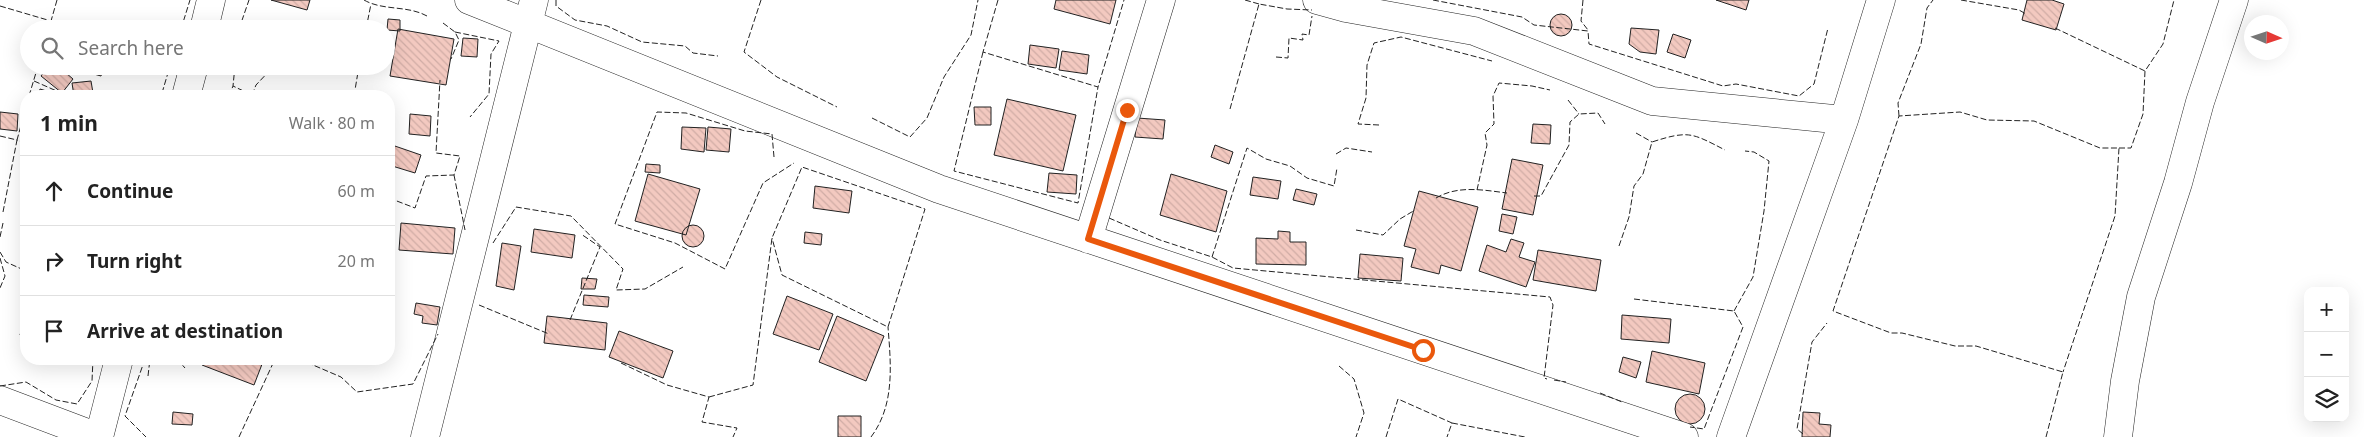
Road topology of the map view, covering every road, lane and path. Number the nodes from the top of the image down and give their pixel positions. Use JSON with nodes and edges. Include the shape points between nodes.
{"nodes":[{"id":1,"x":211,"y":0,"type":"edge"},
{"id":2,"x":469,"y":0,"type":"edge"},
{"id":3,"x":1161,"y":0,"type":"edge"},
{"id":4,"x":1317,"y":0,"type":"edge"},
{"id":5,"x":1881,"y":0,"type":"edge"},
{"id":6,"x":2234,"y":0,"type":"edge"},
{"id":7,"x":531,"y":12,"type":"edge"},
{"id":8,"x":206,"y":20,"type":"edge"},
{"id":9,"x":192,"y":75,"type":"edge"},
{"id":10,"x":188,"y":90,"type":"edge"},
{"id":11,"x":1844,"y":120,"type":"junction"},
{"id":12,"x":1088,"y":239,"type":"junction"},
{"id":13,"x":117,"y":365,"type":"edge"},
{"id":14,"x":0,"y":400,"type":"edge"},
{"id":15,"x":98,"y":437,"type":"edge"},
{"id":16,"x":425,"y":437,"type":"edge"},
{"id":17,"x":1684,"y":437,"type":"edge"},
{"id":18,"x":1731,"y":437,"type":"edge"},
{"id":19,"x":2118,"y":437,"type":"edge"}],
"edges":[{"from":1,"to":8,"type":"street"},
{"from":2,"to":7,"type":"street"},
{"from":3,"to":12,"type":"street"},
{"from":4,"to":11,"type":"street","via":[[1474,31],[1652,101]]},
{"from":5,"to":11,"type":"street"},
{"from":6,"to":19,"type":"street","via":[[2141,297]]},
{"from":7,"to":12,"type":"street","via":[[939,189]]},
{"from":7,"to":16,"type":"street"},
{"from":9,"to":10,"type":"street"},
{"from":11,"to":18,"type":"street"},
{"from":12,"to":17,"type":"street"},
{"from":13,"to":15,"type":"street"},
{"from":14,"to":15,"type":"street"}]}
